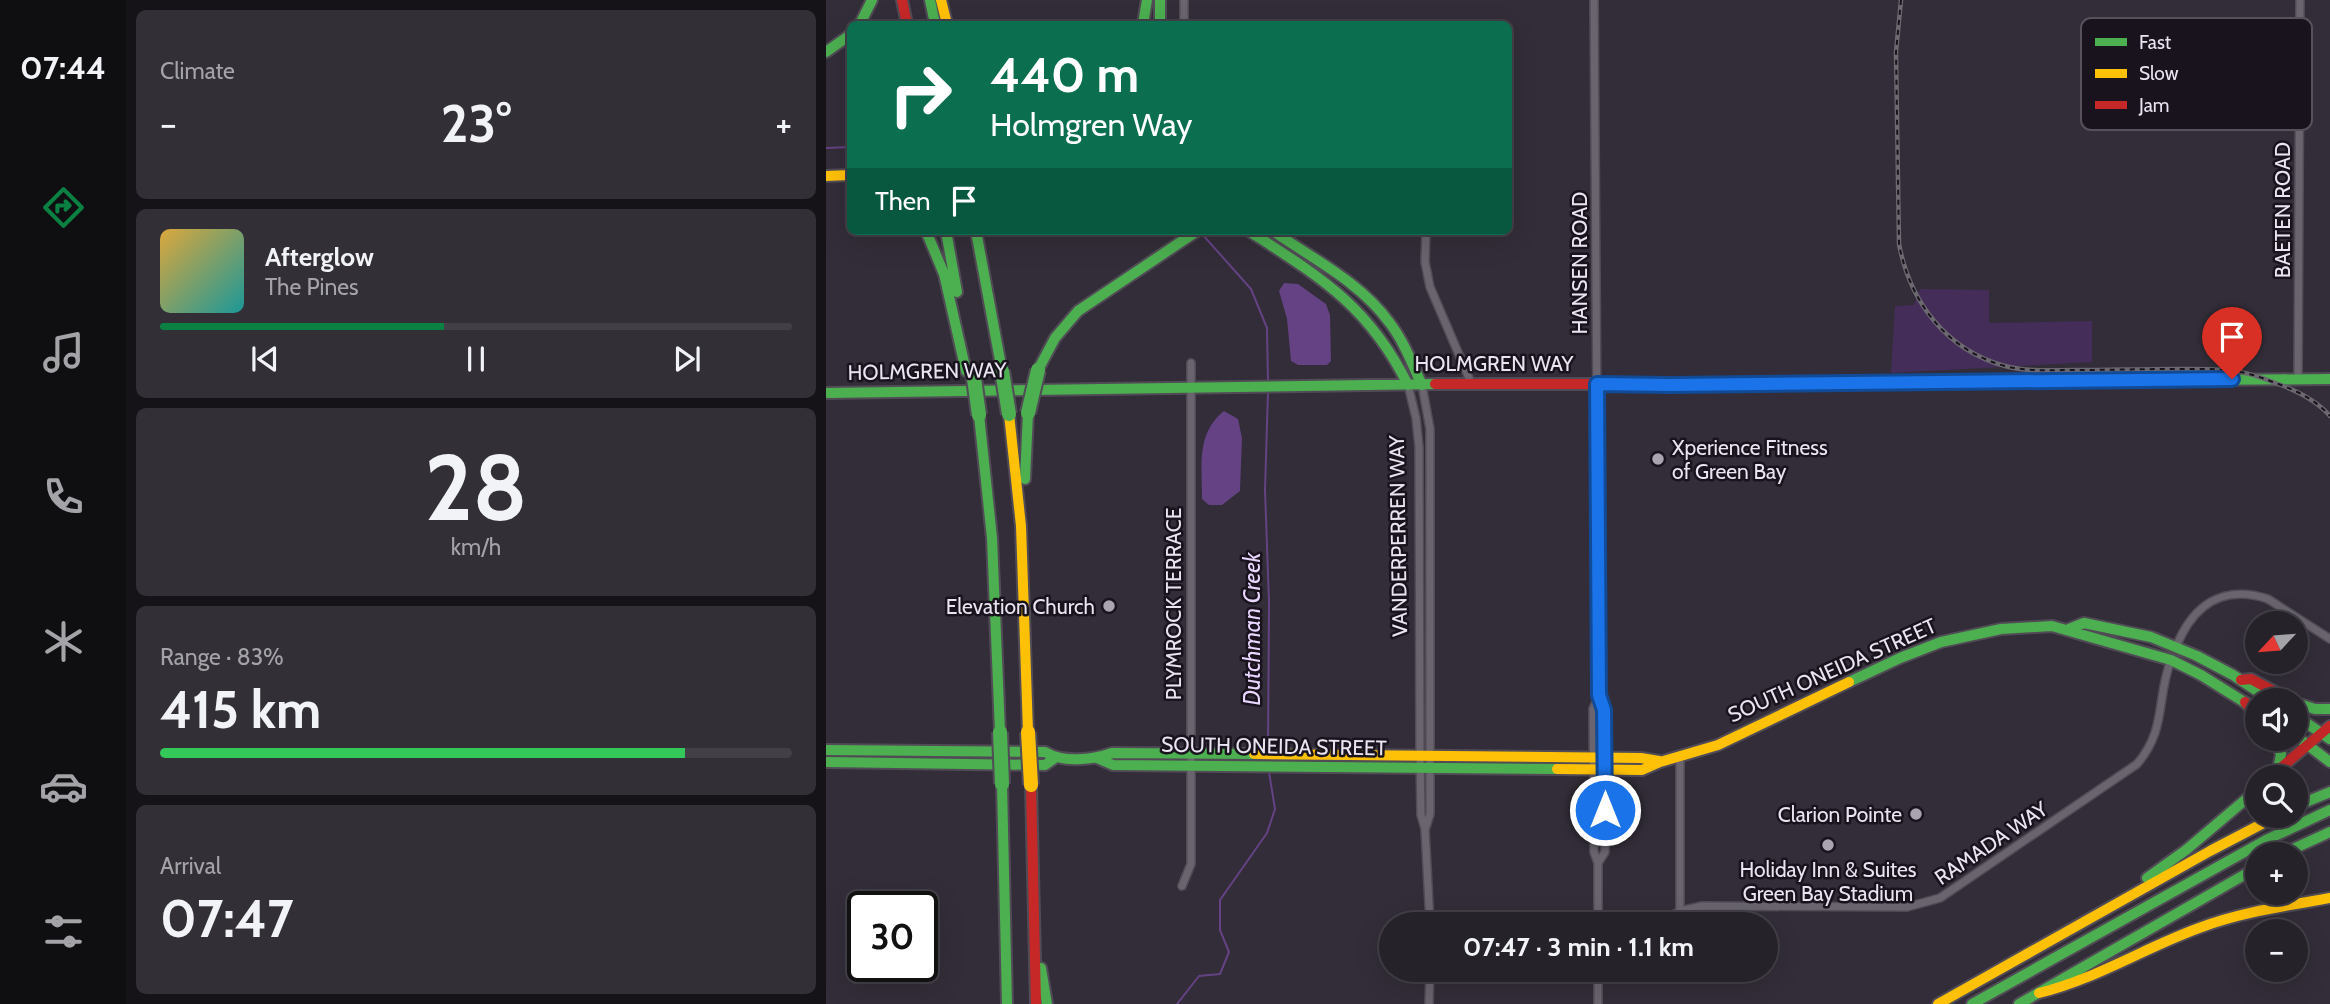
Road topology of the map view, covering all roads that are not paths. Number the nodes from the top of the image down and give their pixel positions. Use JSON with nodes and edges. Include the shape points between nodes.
{"nodes":[{"id":1,"x":872,"y":0,"type":"edge"},
{"id":2,"x":902,"y":0,"type":"edge"},
{"id":3,"x":930,"y":0,"type":"edge"},
{"id":4,"x":941,"y":0,"type":"edge"},
{"id":5,"x":1148,"y":0,"type":"edge"},
{"id":6,"x":1160,"y":0,"type":"edge"},
{"id":7,"x":1184,"y":0,"type":"edge"},
{"id":8,"x":1594,"y":0,"type":"edge"},
{"id":9,"x":2300,"y":0,"type":"edge"},
{"id":10,"x":2300,"y":18,"type":"edge"},
{"id":11,"x":862,"y":21,"type":"edge"},
{"id":12,"x":906,"y":21,"type":"edge"},
{"id":13,"x":934,"y":21,"type":"edge"},
{"id":14,"x":946,"y":21,"type":"edge"},
{"id":15,"x":1144,"y":21,"type":"edge"},
{"id":16,"x":1149,"y":21,"type":"edge"},
{"id":17,"x":1160,"y":21,"type":"edge"},
{"id":18,"x":1184,"y":21,"type":"edge"},
{"id":19,"x":847,"y":37,"type":"edge"},
{"id":20,"x":826,"y":52,"type":"edge"},
{"id":21,"x":2299,"y":130,"type":"edge"},
{"id":22,"x":847,"y":175,"type":"edge"},
{"id":23,"x":826,"y":176,"type":"edge"},
{"id":24,"x":928,"y":235,"type":"edge"},
{"id":25,"x":947,"y":235,"type":"edge"},
{"id":26,"x":977,"y":235,"type":"edge"},
{"id":27,"x":1190,"y":235,"type":"edge"},
{"id":28,"x":1255,"y":235,"type":"edge"},
{"id":29,"x":1279,"y":235,"type":"edge"},
{"id":30,"x":1426,"y":235,"type":"edge"},
{"id":31,"x":1191,"y":363,"type":"dead end"},
{"id":32,"x":969,"y":371,"type":"junction"},
{"id":33,"x":2298,"y":379,"type":"junction"},
{"id":34,"x":2330,"y":379,"type":"edge"},
{"id":35,"x":1597,"y":384,"type":"junction"},
{"id":36,"x":1415,"y":385,"type":"junction"},
{"id":37,"x":1472,"y":385,"type":"junction"},
{"id":38,"x":1192,"y":389,"type":"junction"},
{"id":39,"x":826,"y":393,"type":"edge"},
{"id":40,"x":1021,"y":526,"type":"junction"},
{"id":41,"x":2069,"y":629,"type":"junction"},
{"id":42,"x":2330,"y":639,"type":"edge"},
{"id":43,"x":2173,"y":653,"type":"junction"},
{"id":44,"x":2241,"y":680,"type":"junction"},
{"id":45,"x":2253,"y":688,"type":"edge"},
{"id":46,"x":2268,"y":688,"type":"edge"},
{"id":47,"x":1599,"y":695,"type":"junction"},
{"id":48,"x":2245,"y":702,"type":"edge"},
{"id":49,"x":2308,"y":706,"type":"edge"},
{"id":50,"x":2330,"y":709,"type":"edge"},
{"id":51,"x":2308,"y":722,"type":"edge"},
{"id":52,"x":2328,"y":733,"type":"edge"},
{"id":53,"x":2308,"y":739,"type":"edge"},
{"id":54,"x":2308,"y":746,"type":"edge"},
{"id":55,"x":826,"y":750,"type":"edge"},
{"id":56,"x":2293,"y":751,"type":"edge"},
{"id":57,"x":1681,"y":757,"type":"junction"},
{"id":58,"x":1055,"y":758,"type":"junction"},
{"id":59,"x":1189,"y":760,"type":"junction"},
{"id":60,"x":826,"y":762,"type":"edge"},
{"id":61,"x":1425,"y":762,"type":"junction"},
{"id":62,"x":2330,"y":762,"type":"edge"},
{"id":63,"x":1599,"y":765,"type":"junction"},
{"id":64,"x":2281,"y":765,"type":"edge"},
{"id":65,"x":2330,"y":792,"type":"edge"},
{"id":66,"x":2245,"y":800,"type":"edge"},
{"id":67,"x":2308,"y":801,"type":"edge"},
{"id":68,"x":2330,"y":810,"type":"edge"},
{"id":69,"x":2255,"y":828,"type":"edge"},
{"id":70,"x":2330,"y":832,"type":"edge"},
{"id":71,"x":2308,"y":842,"type":"edge"},
{"id":72,"x":1598,"y":863,"type":"junction"},
{"id":73,"x":2245,"y":874,"type":"edge"},
{"id":74,"x":1182,"y":886,"type":"dead end"},
{"id":75,"x":2330,"y":898,"type":"edge"},
{"id":76,"x":1680,"y":911,"type":"joint"},
{"id":77,"x":1429,"y":912,"type":"edge"},
{"id":78,"x":1598,"y":912,"type":"edge"},
{"id":79,"x":2040,"y":946,"type":"junction"},
{"id":80,"x":1034,"y":952,"type":"junction"},
{"id":81,"x":1430,"y":982,"type":"edge"},
{"id":82,"x":1598,"y":982,"type":"edge"},
{"id":83,"x":2039,"y":993,"type":"junction"},
{"id":84,"x":1007,"y":1004,"type":"edge"},
{"id":85,"x":1036,"y":1004,"type":"edge"},
{"id":86,"x":1047,"y":1004,"type":"edge"},
{"id":87,"x":1429,"y":1004,"type":"edge"},
{"id":88,"x":1598,"y":1004,"type":"edge"},
{"id":89,"x":1938,"y":1004,"type":"edge"},
{"id":90,"x":1972,"y":1004,"type":"edge"},
{"id":91,"x":2019,"y":1004,"type":"edge"}],
"edges":[{"from":1,"to":11,"type":"main road"},
{"from":2,"to":12,"type":"main road"},
{"from":3,"to":13,"type":"main road"},
{"from":4,"to":14,"type":"main road"},
{"from":5,"to":15,"type":"main road"},
{"from":5,"to":16,"type":"main road"},
{"from":6,"to":17,"type":"main road"},
{"from":7,"to":18,"type":"street"},
{"from":8,"to":35,"type":"street","name":"HANSEN ROAD"},
{"from":9,"to":10,"type":"street","name":"BAETEN ROAD"},
{"from":19,"to":20,"type":"main road"},
{"from":21,"to":33,"type":"street","name":"BAETEN ROAD"},
{"from":22,"to":23,"type":"main road"},
{"from":24,"to":32,"type":"main road","via":[[944,274]]},
{"from":25,"to":32,"type":"main road"},
{"from":26,"to":40,"type":"main road","bridge":true,"via":[[1009,414]]},
{"from":27,"to":40,"type":"main road","bridge":true,"via":[[1097,296],[1068,320],[1051,344],[1038,370],[1028,413]]},
{"from":28,"to":36,"type":"main road","name":"VANDERPERREN WAY","via":[[1347,297],[1370,321]]},
{"from":29,"to":36,"type":"main road","name":"VANDERPERREN WAY","via":[[1371,301],[1389,322]]},
{"from":30,"to":37,"type":"street","via":[[1430,287]]},
{"from":31,"to":38,"type":"street","name":"PLYMROCK TERRACE"},
{"from":32,"to":84,"type":"main road","bridge":true,"via":[[979,412],[992,538]]},
{"from":33,"to":34,"type":"main road","name":"HOLMGREN WAY"},
{"from":33,"to":35,"type":"main road","name":"HOLMGREN WAY"},
{"from":35,"to":37,"type":"main road","name":"HOLMGREN WAY"},
{"from":35,"to":47,"type":"street","name":"HANSEN ROAD"},
{"from":36,"to":37,"type":"main road","name":"HOLMGREN WAY"},
{"from":36,"to":38,"type":"main road","name":"HOLMGREN WAY"},
{"from":36,"to":61,"type":"street","name":"VANDERPERREN WAY"},
{"from":36,"to":61,"type":"street","name":"VANDERPERREN WAY","via":[[1430,429]]},
{"from":38,"to":39,"type":"main road","name":"HOLMGREN WAY"},
{"from":38,"to":59,"type":"street","name":"PLYMROCK TERRACE"},
{"from":40,"to":80,"type":"main road","bridge":true},
{"from":41,"to":43,"type":"main road","name":"SOUTH ONEIDA STREET","via":[[2082,636],[2109,635]]},
{"from":41,"to":43,"type":"main road","via":[[2084,623],[2151,637]]},
{"from":41,"to":57,"type":"main road","name":"SOUTH ONEIDA STREET","via":[[2050,625],[1949,639],[1717,745]]},
{"from":42,"to":43,"type":"street","name":"RAMADA WAY","via":[[2268,598],[2236,594],[2197,611],[2183,628]]},
{"from":43,"to":44,"type":"main road"},
{"from":43,"to":48,"type":"main road"},
{"from":43,"to":76,"type":"street","name":"RAMADA WAY","via":[[2163,683],[2157,732],[2137,764],[1940,898],[1907,907],[1713,905]]},
{"from":44,"to":45,"type":"main road"},
{"from":44,"to":46,"type":"main road","via":[[2251,679]]},
{"from":47,"to":63,"type":"street","name":"HANSEN ROAD","via":[[1604,710]]},
{"from":47,"to":63,"type":"street","name":"HANSEN ROAD","via":[[1593,709]]},
{"from":49,"to":50,"type":"main road"},
{"from":51,"to":52,"type":"main road"},
{"from":52,"to":53,"type":"main road"},
{"from":54,"to":62,"type":"main road"},
{"from":55,"to":58,"type":"main road","name":"SOUTH ONEIDA STREET","via":[[1045,752]]},
{"from":56,"to":64,"type":"main road"},
{"from":57,"to":63,"type":"main road","name":"SOUTH ONEIDA STREET","via":[[1642,770]]},
{"from":57,"to":76,"type":"street"},
{"from":58,"to":59,"type":"main road","name":"SOUTH ONEIDA STREET","via":[[1097,758],[1113,765]]},
{"from":58,"to":60,"type":"main road","name":"SOUTH ONEIDA STREET","via":[[1045,765]]},
{"from":59,"to":61,"type":"main road","name":"SOUTH ONEIDA STREET"},
{"from":59,"to":74,"type":"street","name":"PLYMROCK TERRACE","via":[[1191,864]]},
{"from":61,"to":63,"type":"main road","name":"SOUTH ONEIDA STREET"},
{"from":61,"to":77,"type":"street","name":"VANDERPERREN WAY"},
{"from":63,"to":72,"type":"street","name":"HANSEN ROAD","via":[[1594,852]]},
{"from":63,"to":72,"type":"street","name":"HANSEN ROAD","via":[[1605,852]]},
{"from":65,"to":67,"type":"main road"},
{"from":66,"to":79,"type":"main road","via":[[2149,877]]},
{"from":68,"to":90,"type":"main road","via":[[2266,840]]},
{"from":69,"to":79,"type":"main road"},
{"from":70,"to":71,"type":"main road"},
{"from":72,"to":78,"type":"street","name":"HANSEN ROAD"},
{"from":73,"to":83,"type":"main road"},
{"from":75,"to":83,"type":"main road","via":[[2223,919],[2076,983]]},
{"from":79,"to":89,"type":"main road"},
{"from":80,"to":85,"type":"main road"},
{"from":80,"to":86,"type":"main road","via":[[1044,975]]},
{"from":81,"to":87,"type":"street"},
{"from":82,"to":88,"type":"street"},
{"from":83,"to":91,"type":"main road"}]}
